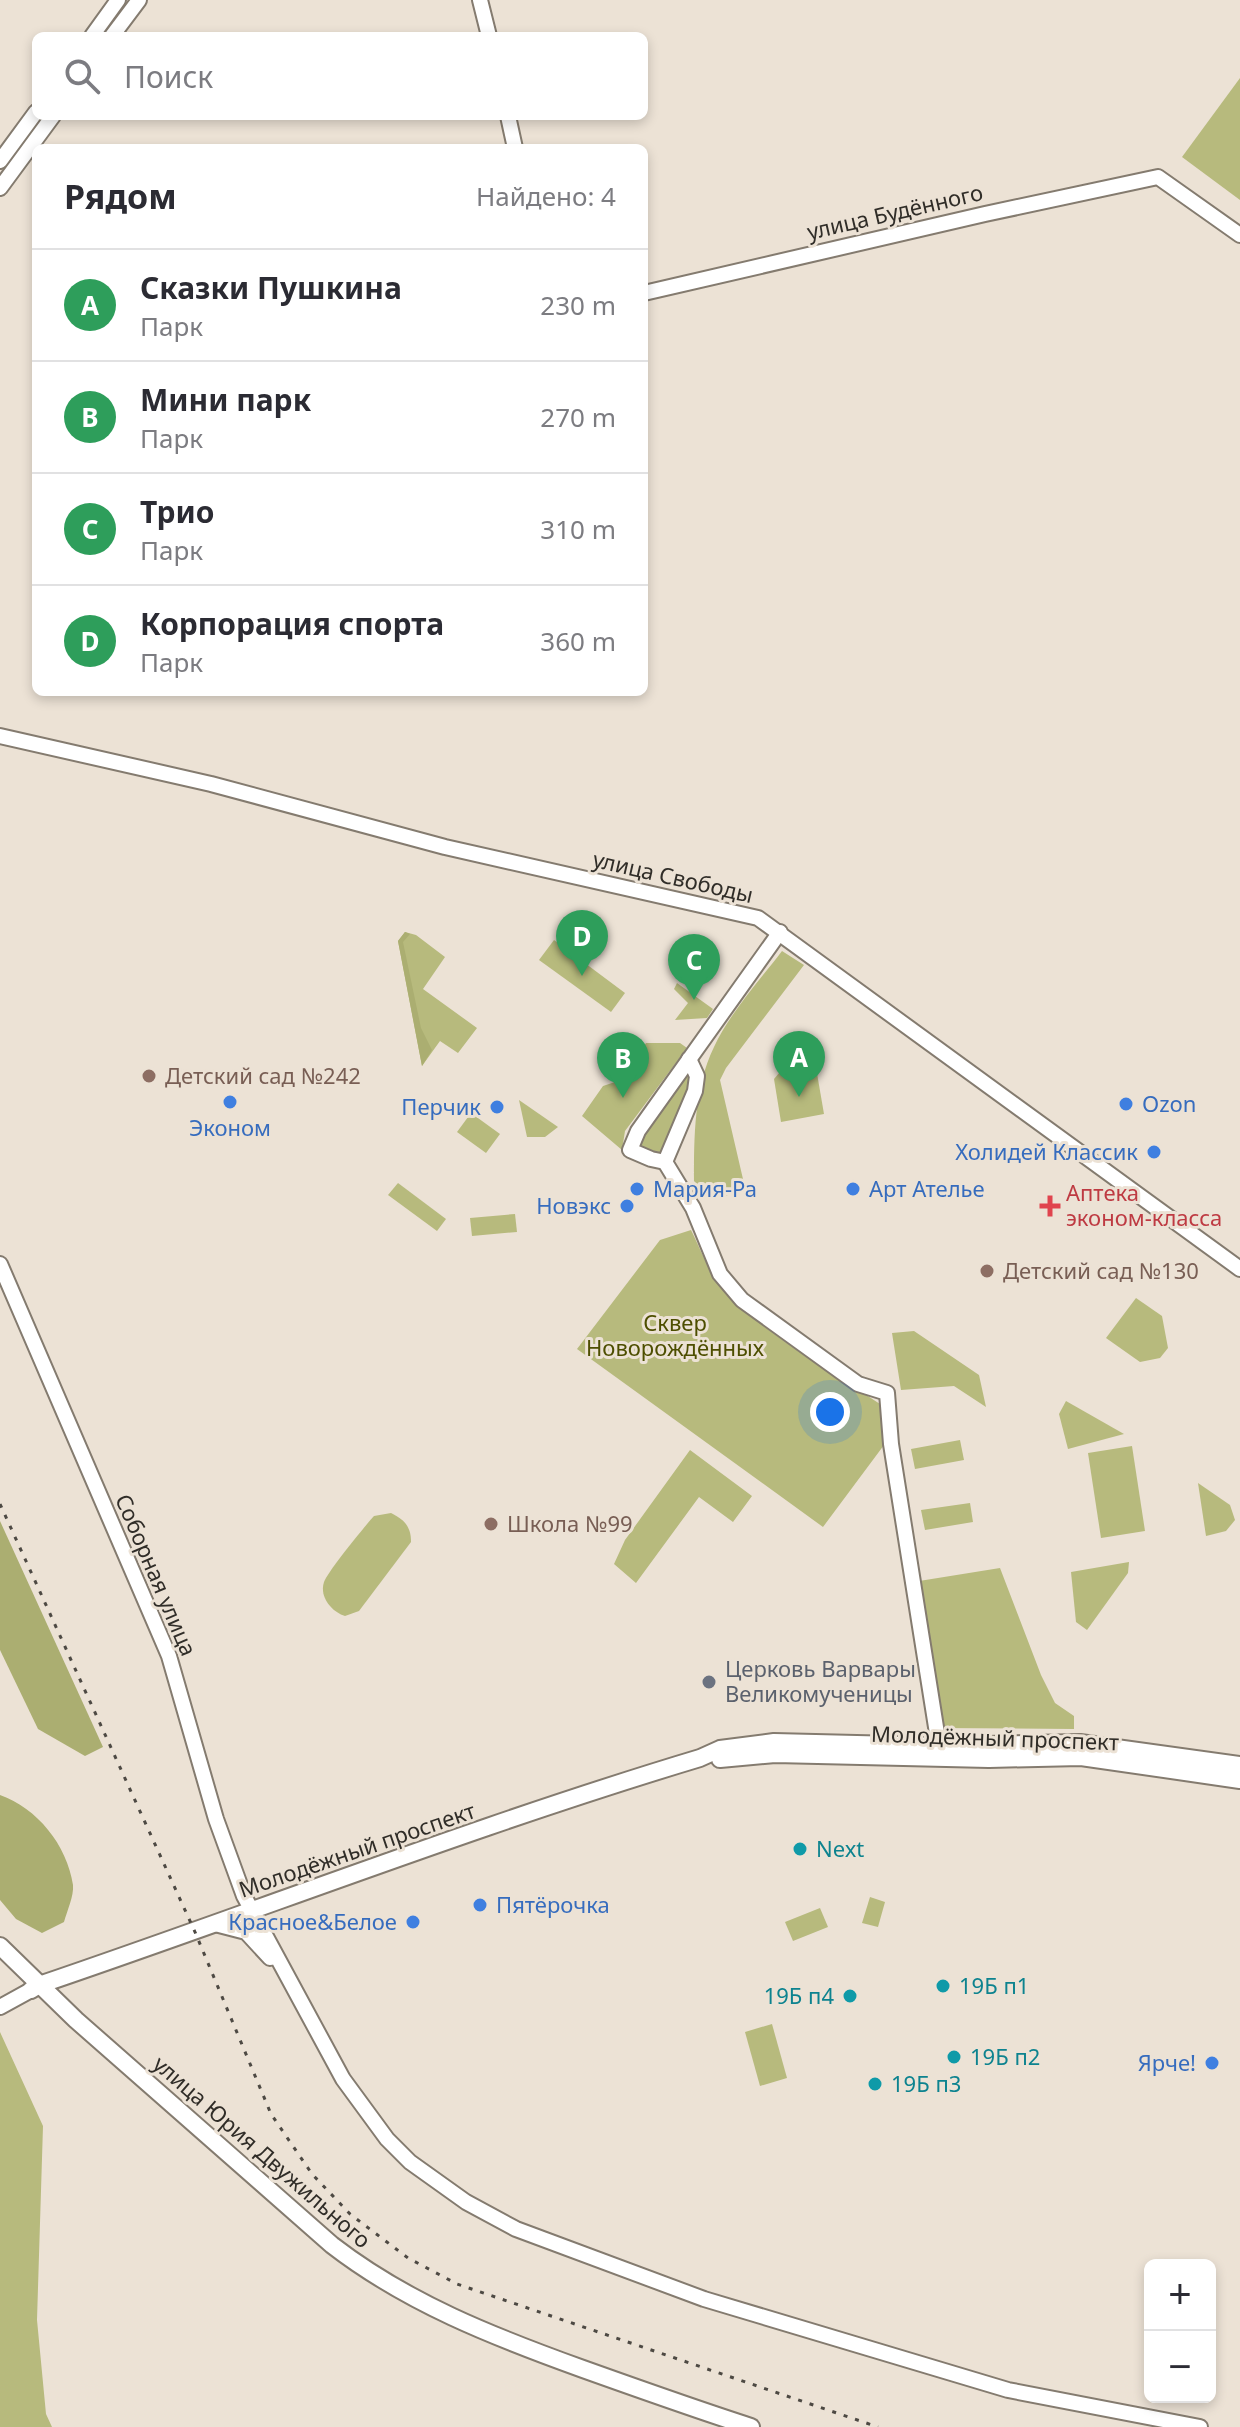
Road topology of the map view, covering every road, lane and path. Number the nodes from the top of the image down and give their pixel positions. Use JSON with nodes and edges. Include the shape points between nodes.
{"nodes":[{"id":1,"x":118,"y":0,"type":"edge"},
{"id":2,"x":139,"y":0,"type":"edge"},
{"id":3,"x":480,"y":0,"type":"edge"},
{"id":4,"x":95,"y":32,"type":"edge"},
{"id":5,"x":115,"y":32,"type":"edge"},
{"id":6,"x":488,"y":32,"type":"edge"},
{"id":7,"x":32,"y":117,"type":"edge"},
{"id":8,"x":50,"y":120,"type":"edge"},
{"id":9,"x":509,"y":120,"type":"edge"},
{"id":10,"x":32,"y":144,"type":"edge"},
{"id":11,"x":514,"y":144,"type":"edge"},
{"id":12,"x":32,"y":145,"type":"edge"},
{"id":13,"x":0,"y":161,"type":"edge"},
{"id":14,"x":0,"y":188,"type":"edge"},
{"id":15,"x":1240,"y":235,"type":"edge"},
{"id":16,"x":648,"y":292,"type":"edge"},
{"id":17,"x":0,"y":736,"type":"edge"},
{"id":18,"x":780,"y":932,"type":"junction"},
{"id":19,"x":689,"y":1059,"type":"junction"},
{"id":20,"x":665,"y":1162,"type":"junction"},
{"id":21,"x":0,"y":1264,"type":"edge"},
{"id":22,"x":1240,"y":1269,"type":"edge"},
{"id":23,"x":939,"y":1746,"type":"junction"},
{"id":24,"x":700,"y":1758,"type":"junction"},
{"id":25,"x":1240,"y":1765,"type":"edge"},
{"id":26,"x":1240,"y":1780,"type":"edge"},
{"id":27,"x":252,"y":1910,"type":"junction"},
{"id":28,"x":215,"y":1924,"type":"junction"},
{"id":29,"x":0,"y":1946,"type":"edge"},
{"id":30,"x":0,"y":1958,"type":"edge"},
{"id":31,"x":286,"y":1978,"type":"junction"},
{"id":32,"x":35,"y":1988,"type":"junction"},
{"id":33,"x":0,"y":2007,"type":"edge"},
{"id":34,"x":728,"y":2427,"type":"edge"},
{"id":35,"x":751,"y":2427,"type":"edge"},
{"id":36,"x":1200,"y":2427,"type":"edge"}],
"edges":[{"from":1,"to":4,"type":"street"},
{"from":2,"to":5,"type":"street"},
{"from":3,"to":6,"type":"street"},
{"from":7,"to":13,"type":"street"},
{"from":8,"to":10,"type":"street"},
{"from":9,"to":11,"type":"street"},
{"from":12,"to":14,"type":"street"},
{"from":15,"to":16,"type":"street","name":"улица Будённого","via":[[1158,177]]},
{"from":17,"to":18,"type":"street","name":"улица Свободы","via":[[211,784],[445,847],[758,918]]},
{"from":18,"to":19,"type":"street"},
{"from":18,"to":22,"type":"street","name":"улица Свободы"},
{"from":19,"to":20,"type":"street","via":[[697,1076],[695,1091]]},
{"from":19,"to":20,"type":"street","via":[[630,1150]]},
{"from":20,"to":23,"type":"street","via":[[693,1208],[720,1274],[742,1300],[858,1384],[887,1393]]},
{"from":21,"to":27,"type":"street","name":"Соборная улица","via":[[169,1656],[216,1819]]},
{"from":23,"to":24,"type":"main road","name":"Молодёжный проспект","via":[[774,1742],[720,1749]]},
{"from":23,"to":25,"type":"main road","name":"Молодёжный проспект","via":[[1080,1743]]},
{"from":24,"to":26,"type":"main road","name":"Молодёжный проспект","via":[[1081,1757]]},
{"from":24,"to":27,"type":"main road","name":"Молодёжный проспект"},
{"from":27,"to":28,"type":"main road","name":"Молодёжный проспект"},
{"from":27,"to":31,"type":"street","name":"Соборная улица"},
{"from":28,"to":31,"type":"street","via":[[246,1932]]},
{"from":28,"to":32,"type":"main road","name":"Молодёжный проспект"},
{"from":29,"to":32,"type":"main road","name":"улица Юрия Двужильного"},
{"from":30,"to":32,"type":"main road","name":"улица Юрия Двужильного"},
{"from":31,"to":36,"type":"street","via":[[343,2079],[387,2139],[434,2182],[516,2229],[704,2299],[1008,2390]]},
{"from":32,"to":33,"type":"street"},
{"from":32,"to":34,"type":"main road","name":"улица Юрия Двужильного","via":[[94,2050],[306,2236],[393,2301],[616,2392]]},
{"from":32,"to":35,"type":"main road","name":"улица Юрия Двужильного","via":[[332,2245],[396,2290],[523,2347]]}]}
